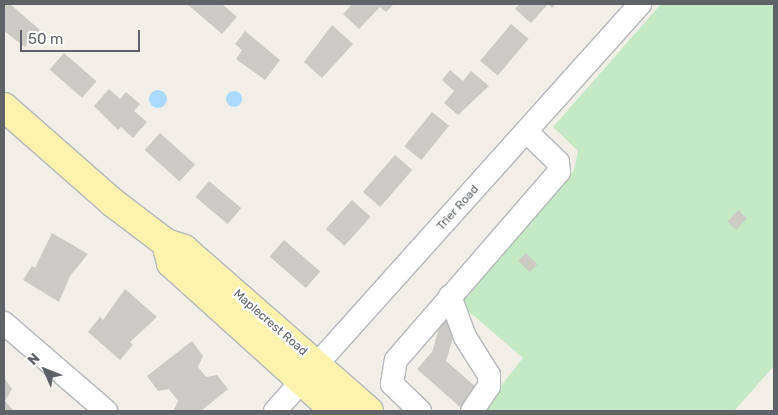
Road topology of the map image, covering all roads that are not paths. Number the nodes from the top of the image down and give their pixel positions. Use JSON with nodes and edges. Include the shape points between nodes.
{"nodes":[{"id":1,"x":640,"y":4,"type":"edge"},
{"id":2,"x":4,"y":106,"type":"edge"},
{"id":3,"x":527,"y":132,"type":"junction"},
{"id":4,"x":450,"y":296,"type":"junction"},
{"id":5,"x":4,"y":323,"type":"edge"},
{"id":6,"x":310,"y":373,"type":"junction"},
{"id":7,"x":106,"y":411,"type":"edge"},
{"id":8,"x":275,"y":411,"type":"edge"},
{"id":9,"x":335,"y":411,"type":"edge"},
{"id":10,"x":369,"y":411,"type":"edge"},
{"id":11,"x":420,"y":411,"type":"edge"},
{"id":12,"x":472,"y":411,"type":"edge"}],
"edges":[{"from":1,"to":3,"type":"street","name":"Trier Road"},
{"from":2,"to":6,"type":"main road","name":"Maplecrest Road","via":[[166,243],[172,263]]},
{"from":3,"to":4,"type":"street","via":[[558,162],[559,172]]},
{"from":3,"to":6,"type":"street","name":"Trier Road"},
{"from":4,"to":11,"type":"street","via":[[396,360],[390,372],[392,384]]},
{"from":4,"to":12,"type":"street","via":[[465,337],[489,374],[489,386]]},
{"from":5,"to":7,"type":"street"},
{"from":6,"to":8,"type":"street","name":"Trier Road"},
{"from":6,"to":9,"type":"main road","name":"Maplecrest Road"},
{"from":6,"to":10,"type":"main road","name":"Maplecrest Road"}]}
